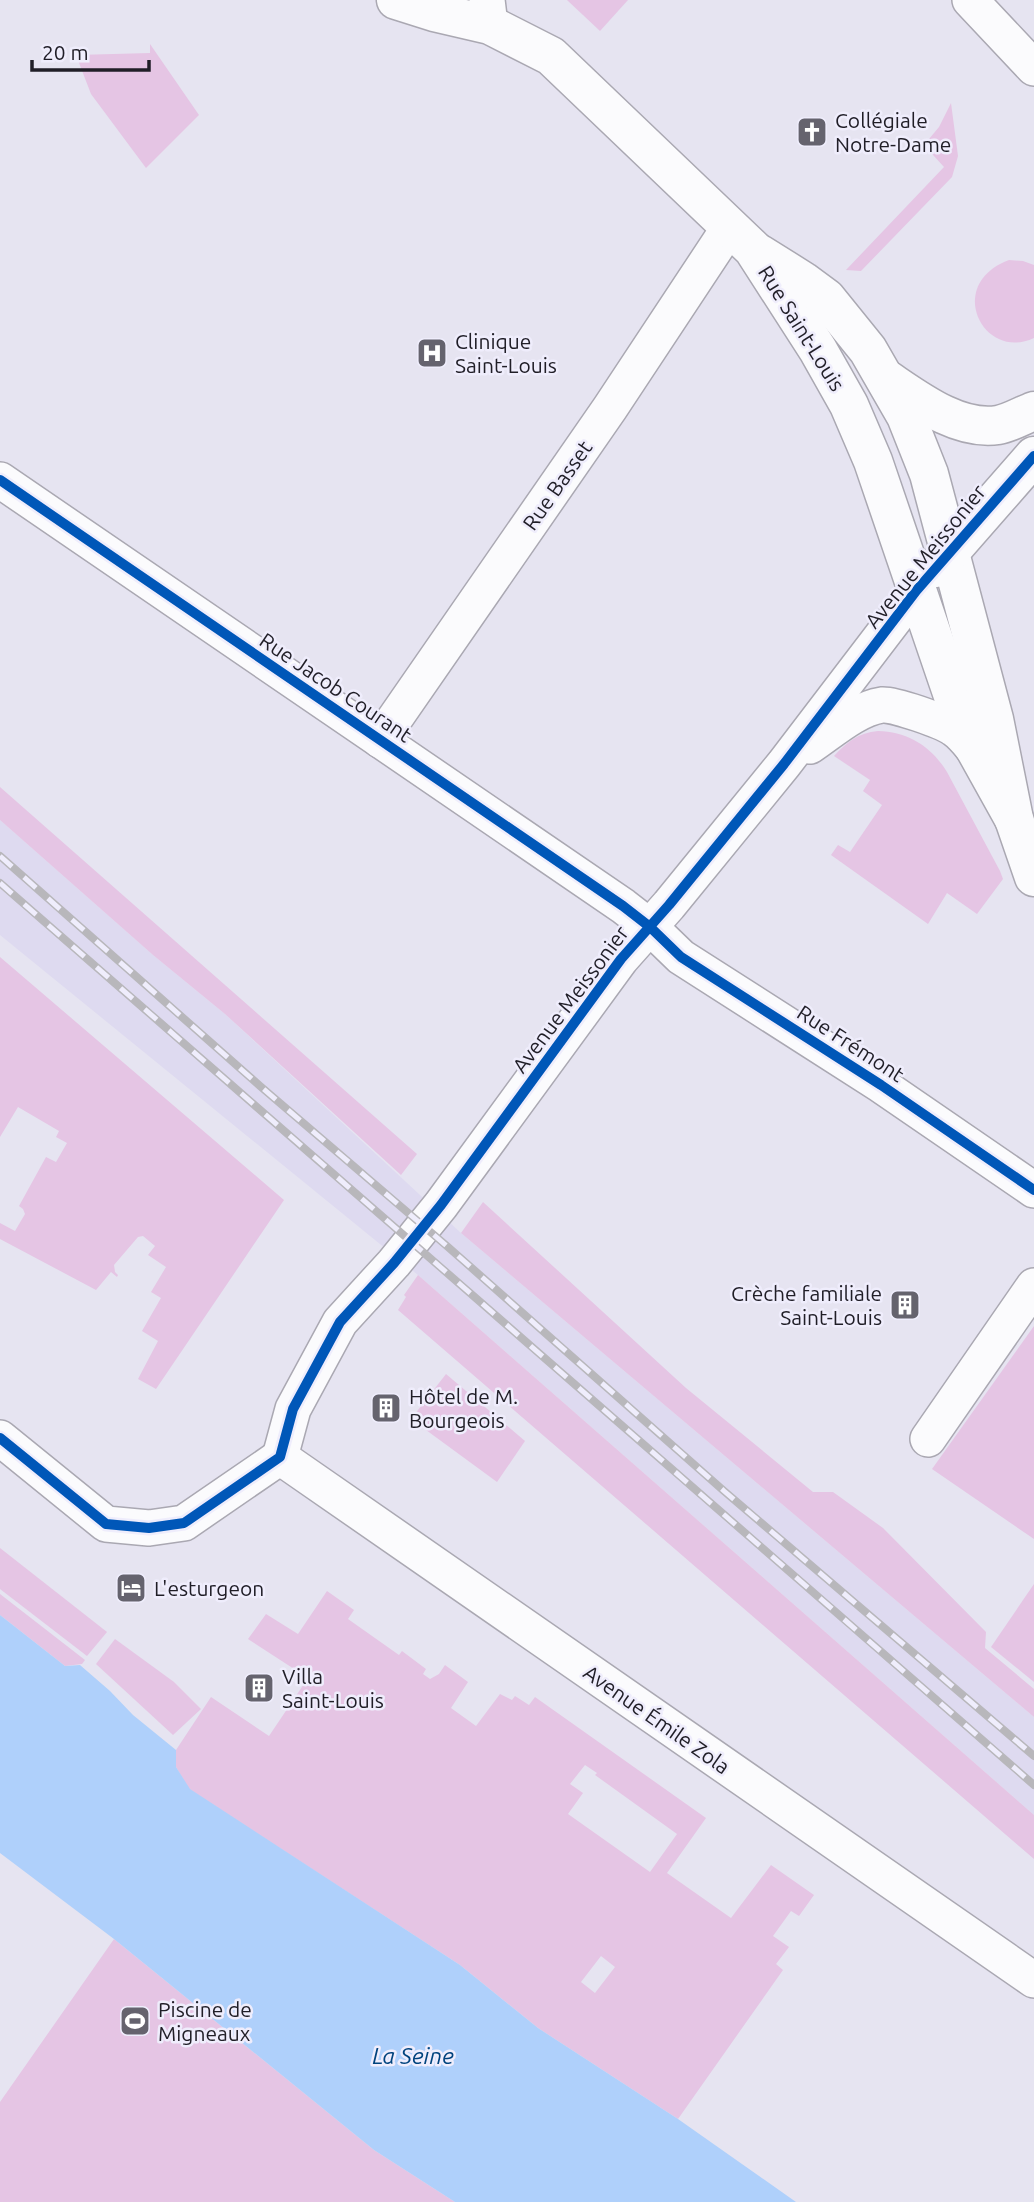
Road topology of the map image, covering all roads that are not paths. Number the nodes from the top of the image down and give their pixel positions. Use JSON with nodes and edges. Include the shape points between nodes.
{"nodes":[{"id":1,"x":396,"y":0,"type":"edge"},
{"id":2,"x":970,"y":0,"type":"edge"},
{"id":3,"x":489,"y":12,"type":"edge"},
{"id":4,"x":1034,"y":68,"type":"edge"},
{"id":5,"x":741,"y":239,"type":"junction"},
{"id":6,"x":886,"y":379,"type":"junction"},
{"id":7,"x":1034,"y":411,"type":"edge"},
{"id":8,"x":1034,"y":456,"type":"edge"},
{"id":9,"x":0,"y":480,"type":"edge"},
{"id":10,"x":949,"y":553,"type":"junction"},
{"id":11,"x":916,"y":591,"type":"junction"},
{"id":12,"x":380,"y":740,"type":"junction"},
{"id":13,"x":978,"y":754,"type":"junction"},
{"id":14,"x":784,"y":764,"type":"junction"},
{"id":15,"x":1014,"y":819,"type":"junction"},
{"id":16,"x":1034,"y":877,"type":"edge"},
{"id":17,"x":650,"y":927,"type":"junction"},
{"id":18,"x":1034,"y":1190,"type":"edge"},
{"id":19,"x":1034,"y":1286,"type":"edge"},
{"id":20,"x":0,"y":1438,"type":"edge"},
{"id":21,"x":928,"y":1439,"type":"dead end"},
{"id":22,"x":280,"y":1457,"type":"junction"},
{"id":23,"x":1034,"y":1980,"type":"edge"}],
"edges":[{"from":1,"to":3,"type":"main road","name":"Rue Saint-Louis","via":[[433,12]]},
{"from":2,"to":4,"type":"street"},
{"from":3,"to":5,"type":"main road","name":"Rue Saint-Louis","via":[[551,56]]},
{"from":5,"to":6,"type":"main road","via":[[825,298]]},
{"from":5,"to":11,"type":"main road","name":"Rue Saint-Louis","via":[[818,350],[849,405],[873,461]]},
{"from":5,"to":12,"type":"street","name":"Rue Basset","via":[[610,408]]},
{"from":6,"to":7,"type":"main road","via":[[966,423],[1000,425]]},
{"from":6,"to":10,"type":"main road","via":[[929,474]]},
{"from":8,"to":10,"type":"main road","name":"Avenue Meissonier"},
{"from":9,"to":12,"type":"street","name":"Rue Jacob Courant"},
{"from":10,"to":11,"type":"main road","name":"Avenue Meissonier"},
{"from":10,"to":15,"type":"main road","via":[[994,719]]},
{"from":11,"to":13,"type":"main road","name":"Rue Saint-Louis","via":[[965,731]]},
{"from":11,"to":14,"type":"street","name":"Avenue Meissonier"},
{"from":12,"to":17,"type":"street","name":"Rue Jacob Courant"},
{"from":13,"to":14,"type":"street","via":[[942,722],[883,705],[853,716]]},
{"from":13,"to":15,"type":"main road","name":"Rue Saint-Louis"},
{"from":14,"to":17,"type":"street","name":"Avenue Meissonier"},
{"from":15,"to":16,"type":"main road"},
{"from":17,"to":18,"type":"street","name":"Rue Frémont","via":[[681,957]]},
{"from":17,"to":22,"type":"street","name":"Avenue Meissonier","via":[[621,959],[440,1205],[340,1322],[293,1409]]},
{"from":19,"to":21,"type":"street"},
{"from":20,"to":22,"type":"street","via":[[106,1524],[149,1528],[184,1523]]},
{"from":22,"to":23,"type":"street","name":"Avenue Émile Zola"}]}
